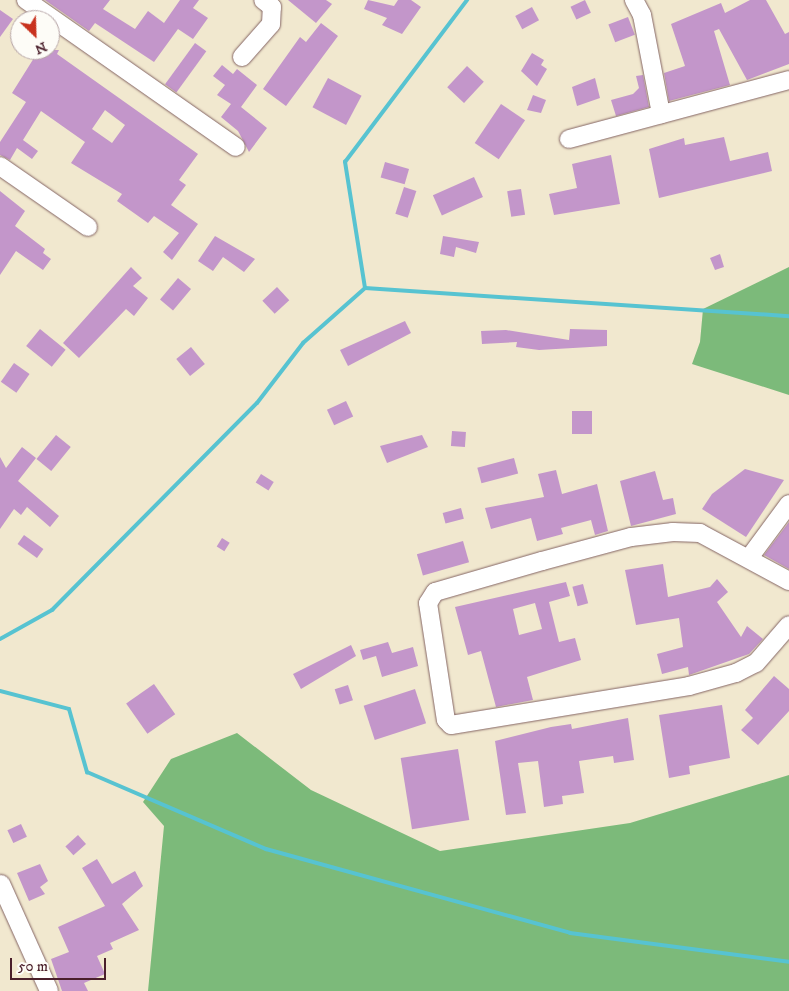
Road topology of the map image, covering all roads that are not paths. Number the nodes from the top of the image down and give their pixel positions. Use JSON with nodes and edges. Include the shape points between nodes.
{"nodes":[{"id":1,"x":26,"y":0,"type":"edge"},
{"id":2,"x":263,"y":0,"type":"edge"},
{"id":3,"x":634,"y":0,"type":"edge"},
{"id":4,"x":242,"y":57,"type":"dead end"},
{"id":5,"x":789,"y":80,"type":"edge"},
{"id":6,"x":661,"y":114,"type":"junction"},
{"id":7,"x":569,"y":139,"type":"dead end"},
{"id":8,"x":236,"y":147,"type":"dead end"},
{"id":9,"x":0,"y":166,"type":"edge"},
{"id":10,"x":88,"y":227,"type":"dead end"},
{"id":11,"x":789,"y":504,"type":"edge"},
{"id":12,"x":749,"y":558,"type":"junction"},
{"id":13,"x":789,"y":581,"type":"edge"},
{"id":14,"x":789,"y":625,"type":"edge"},
{"id":15,"x":1,"y":884,"type":"edge"},
{"id":16,"x":49,"y":991,"type":"edge"}],
"edges":[{"from":1,"to":8,"type":"street"},
{"from":2,"to":4,"type":"street","via":[[272,7],[271,24]]},
{"from":3,"to":6,"type":"street","via":[[642,15]]},
{"from":5,"to":6,"type":"street"},
{"from":6,"to":7,"type":"street"},
{"from":9,"to":10,"type":"street"},
{"from":11,"to":12,"type":"street"},
{"from":12,"to":13,"type":"street"},
{"from":12,"to":14,"type":"street","via":[[700,533],[673,532],[631,537],[435,592],[428,603],[446,720],[451,725],[689,686],[736,673],[756,663]]},
{"from":15,"to":16,"type":"street"}]}
